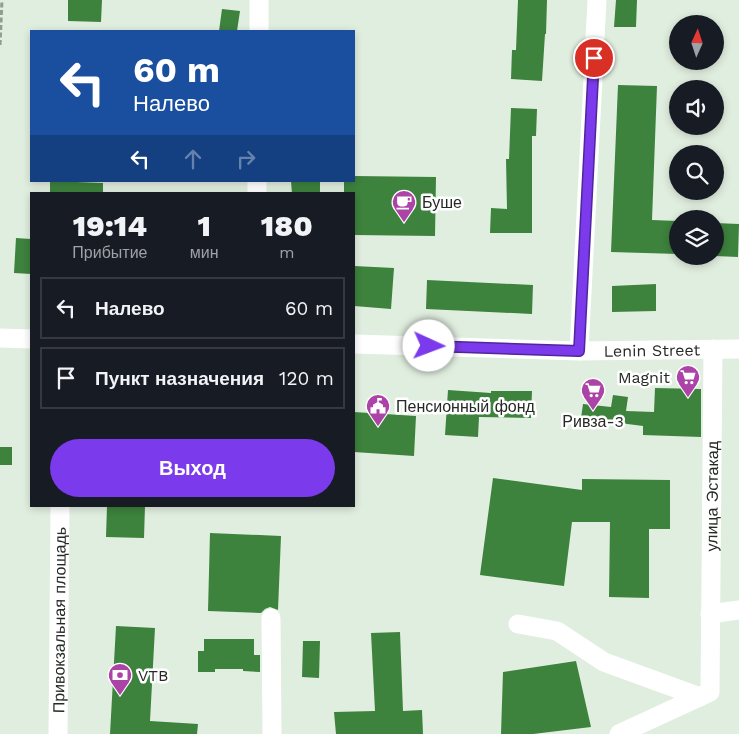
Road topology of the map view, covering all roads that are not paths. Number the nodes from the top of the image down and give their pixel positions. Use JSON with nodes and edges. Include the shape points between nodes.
{"nodes":[{"id":1,"x":259,"y":0,"type":"edge"},
{"id":2,"x":597,"y":0,"type":"edge"},
{"id":3,"x":258,"y":30,"type":"edge"},
{"id":4,"x":0,"y":338,"type":"edge"},
{"id":5,"x":30,"y":339,"type":"edge"},
{"id":6,"x":355,"y":344,"type":"edge"},
{"id":7,"x":713,"y":349,"type":"junction"},
{"id":8,"x":739,"y":349,"type":"edge"},
{"id":9,"x":579,"y":351,"type":"junction"},
{"id":10,"x":60,"y":507,"type":"edge"},
{"id":11,"x":739,"y":610,"type":"edge"},
{"id":12,"x":710,"y":614,"type":"junction"},
{"id":13,"x":271,"y":618,"type":"dead end"},
{"id":14,"x":518,"y":624,"type":"dead end"},
{"id":15,"x":700,"y":697,"type":"junction"},
{"id":16,"x":58,"y":734,"type":"edge"},
{"id":17,"x":272,"y":734,"type":"edge"},
{"id":18,"x":619,"y":734,"type":"edge"}],
"edges":[{"from":1,"to":3,"type":"street"},
{"from":2,"to":9,"type":"street"},
{"from":4,"to":5,"type":"street"},
{"from":6,"to":9,"type":"street","name":"Lenin Street"},
{"from":7,"to":8,"type":"street","name":"Lenin Street"},
{"from":7,"to":9,"type":"street","name":"Lenin Street"},
{"from":7,"to":12,"type":"street","name":"улица Эстакад"},
{"from":10,"to":16,"type":"street","name":"Привокзальная площадь"},
{"from":11,"to":12,"type":"street"},
{"from":12,"to":15,"type":"street","name":"улица Эстакад","via":[[710,692]]},
{"from":13,"to":17,"type":"street"},
{"from":14,"to":15,"type":"street","via":[[557,632],[604,662]]},
{"from":15,"to":18,"type":"street"}]}
